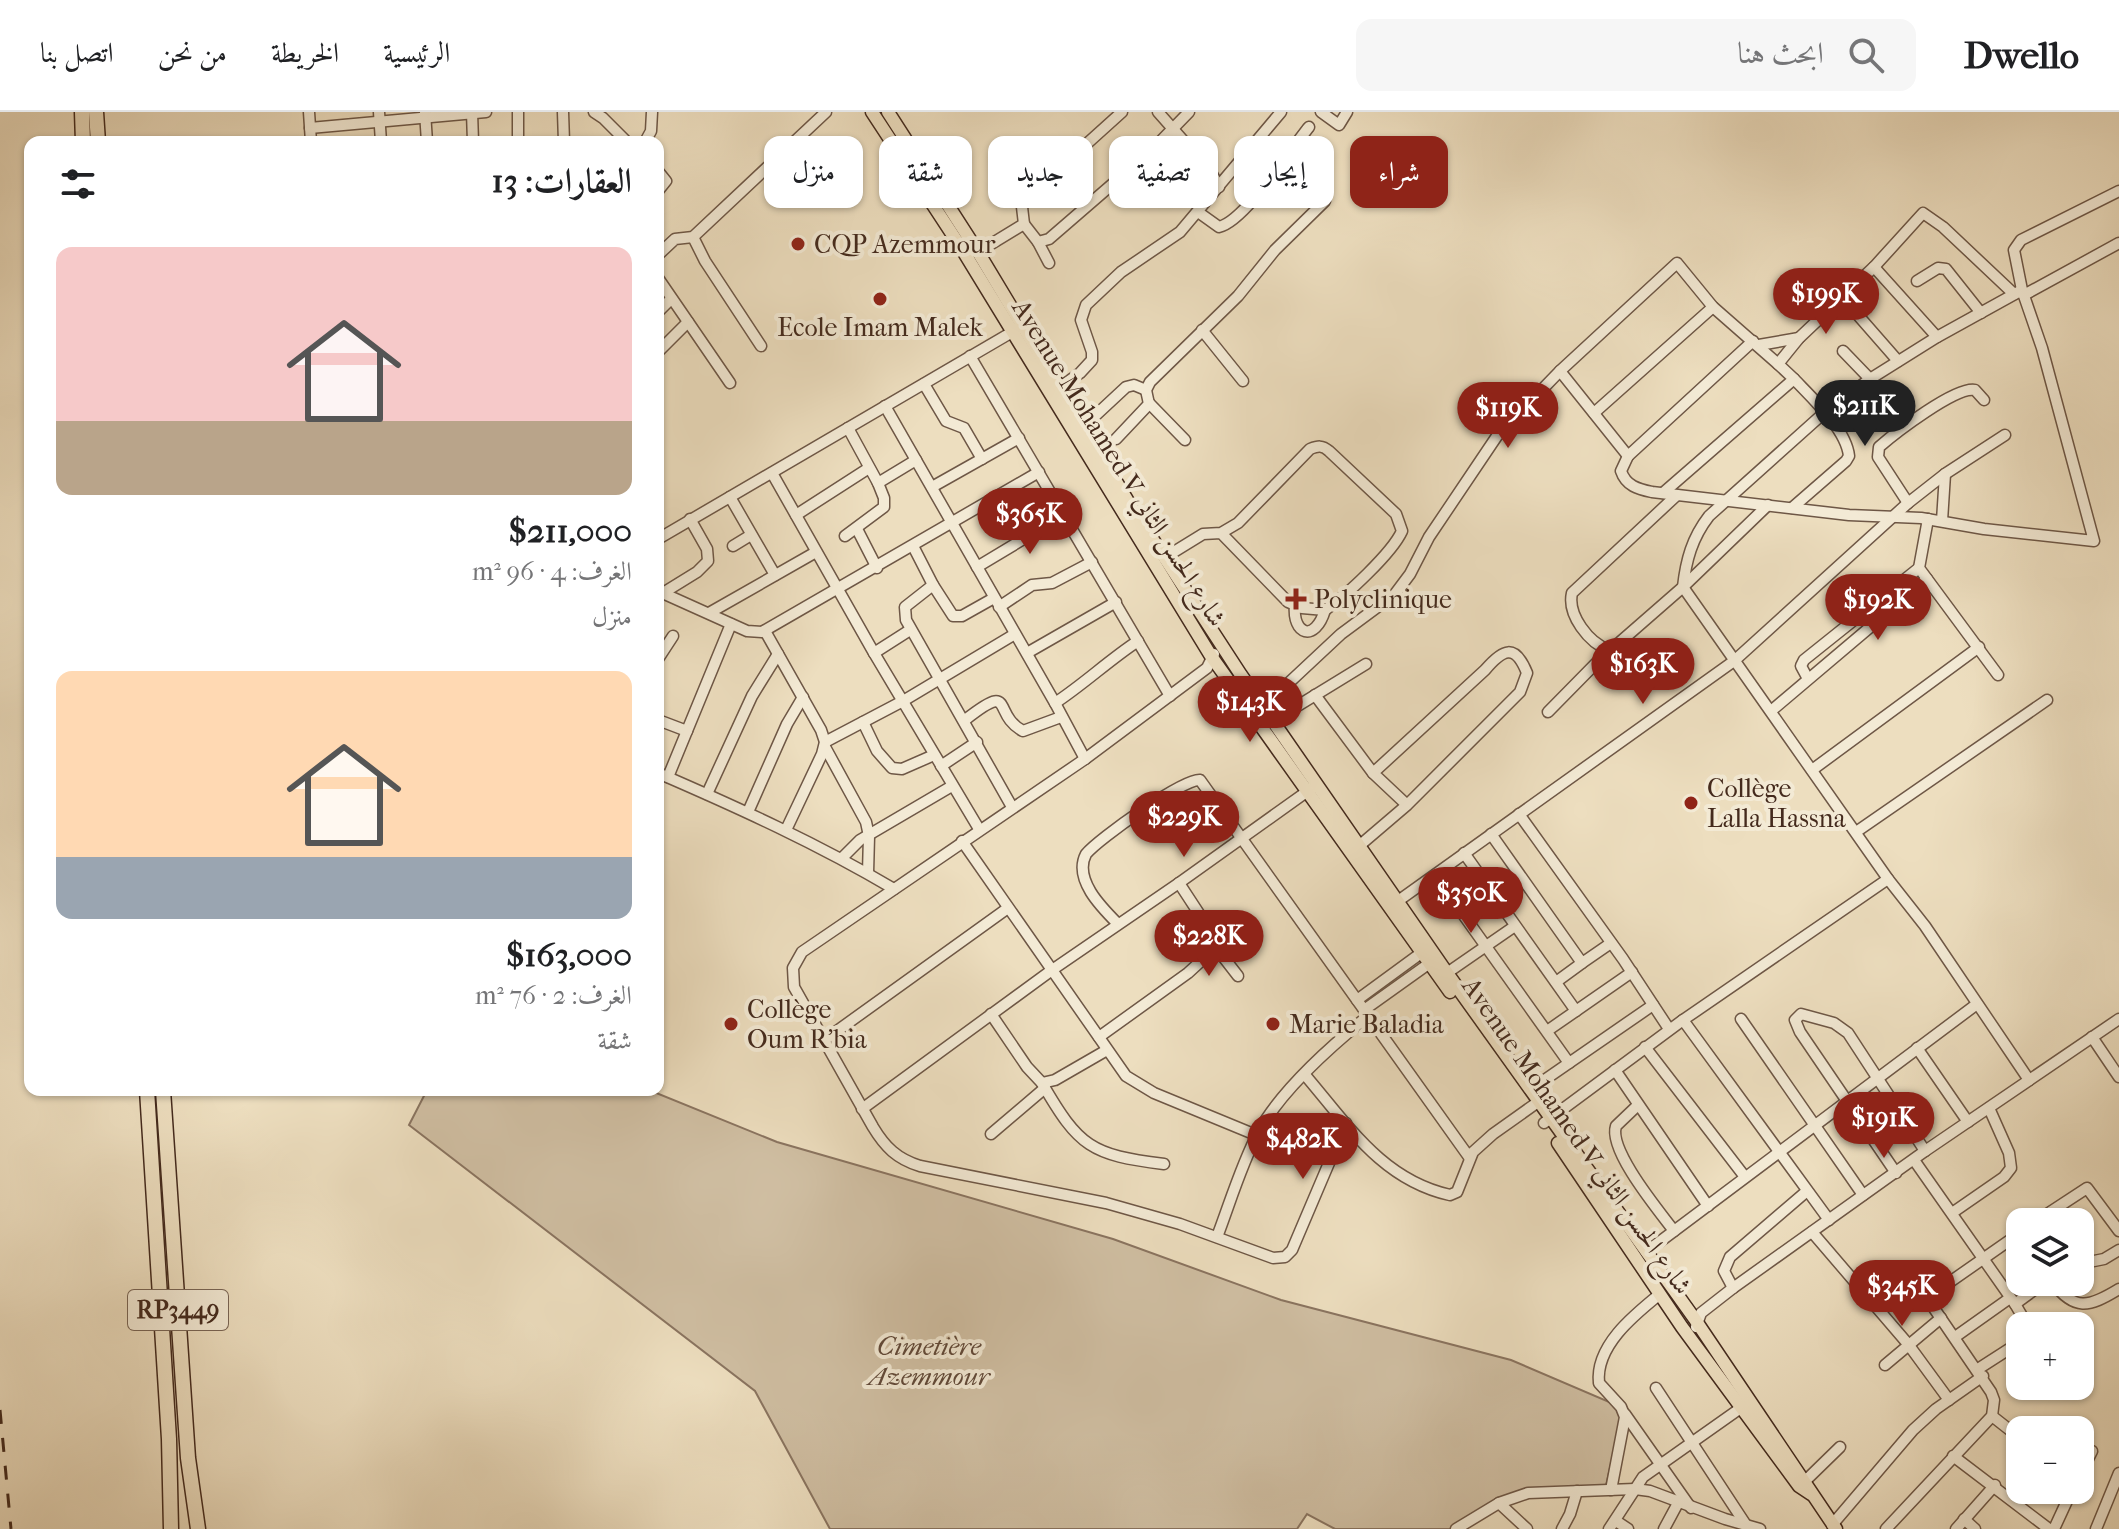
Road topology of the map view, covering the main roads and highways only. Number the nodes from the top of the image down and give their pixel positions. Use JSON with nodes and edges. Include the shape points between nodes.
{"nodes":[{"id":1,"x":82,"y":112,"type":"edge"},
{"id":2,"x":96,"y":112,"type":"edge"},
{"id":3,"x":872,"y":112,"type":"edge"},
{"id":4,"x":888,"y":112,"type":"edge"},
{"id":5,"x":83,"y":136,"type":"edge"},
{"id":6,"x":98,"y":136,"type":"edge"},
{"id":7,"x":1017,"y":329,"type":"junction"},
{"id":8,"x":1158,"y":556,"type":"junction"},
{"id":9,"x":1312,"y":788,"type":"junction"},
{"id":10,"x":1429,"y":955,"type":"junction"},
{"id":11,"x":147,"y":1096,"type":"edge"},
{"id":12,"x":163,"y":1096,"type":"edge"},
{"id":13,"x":1536,"y":1104,"type":"junction"},
{"id":14,"x":1547,"y":1120,"type":"junction"},
{"id":15,"x":1691,"y":1321,"type":"junction"},
{"id":16,"x":1834,"y":1527,"type":"edge"},
{"id":17,"x":171,"y":1529,"type":"edge"},
{"id":18,"x":198,"y":1529,"type":"edge"}],
"edges":[{"from":1,"to":5,"type":"highway"},
{"from":2,"to":6,"type":"highway"},
{"from":3,"to":7,"type":"main road","name":"Avenue Mohamed V شارع الحسن الثاني"},
{"from":4,"to":7,"type":"main road","name":"Avenue Mohamed V شارع الحسن الثاني","via":[[978,252]]},
{"from":7,"to":8,"type":"main road","name":"Avenue Mohamed V شارع الحسن الثاني"},
{"from":7,"to":8,"type":"main road","name":"Avenue Mohamed V شارع الحسن الثاني","via":[[1059,388]]},
{"from":8,"to":9,"type":"main road","name":"Avenue Mohamed V شارع الحسن الثاني","via":[[1264,706]]},
{"from":8,"to":9,"type":"main road","name":"Avenue Mohamed V شارع الحسن الثاني","via":[[1212,663]]},
{"from":9,"to":10,"type":"main road","name":"Avenue Mohamed V شارع الحسن الثاني"},
{"from":9,"to":10,"type":"main road","name":"Avenue Mohamed V شارع الحسن الثاني","via":[[1398,901]]},
{"from":10,"to":13,"type":"main road","name":"Avenue Mohamed V شارع الحسن الثاني"},
{"from":10,"to":13,"type":"main road","name":"Avenue Mohamed V شارع الحسن الثاني","via":[[1447,973]]},
{"from":11,"to":17,"type":"highway","number":"RP3449"},
{"from":12,"to":18,"type":"highway","number":"RP3449","via":[[188,1458]]},
{"from":13,"to":14,"type":"main road","name":"Avenue Mohamed V شارع الحسن الثاني"},
{"from":14,"to":15,"type":"main road","name":"Avenue Mohamed V شارع الحسن الثاني"},
{"from":14,"to":15,"type":"main road","name":"Avenue Mohamed V شارع الحسن الثاني","via":[[1660,1294]]},
{"from":15,"to":16,"type":"main road","name":"Avenue Mohamed V شارع الحسن الثاني"}]}
